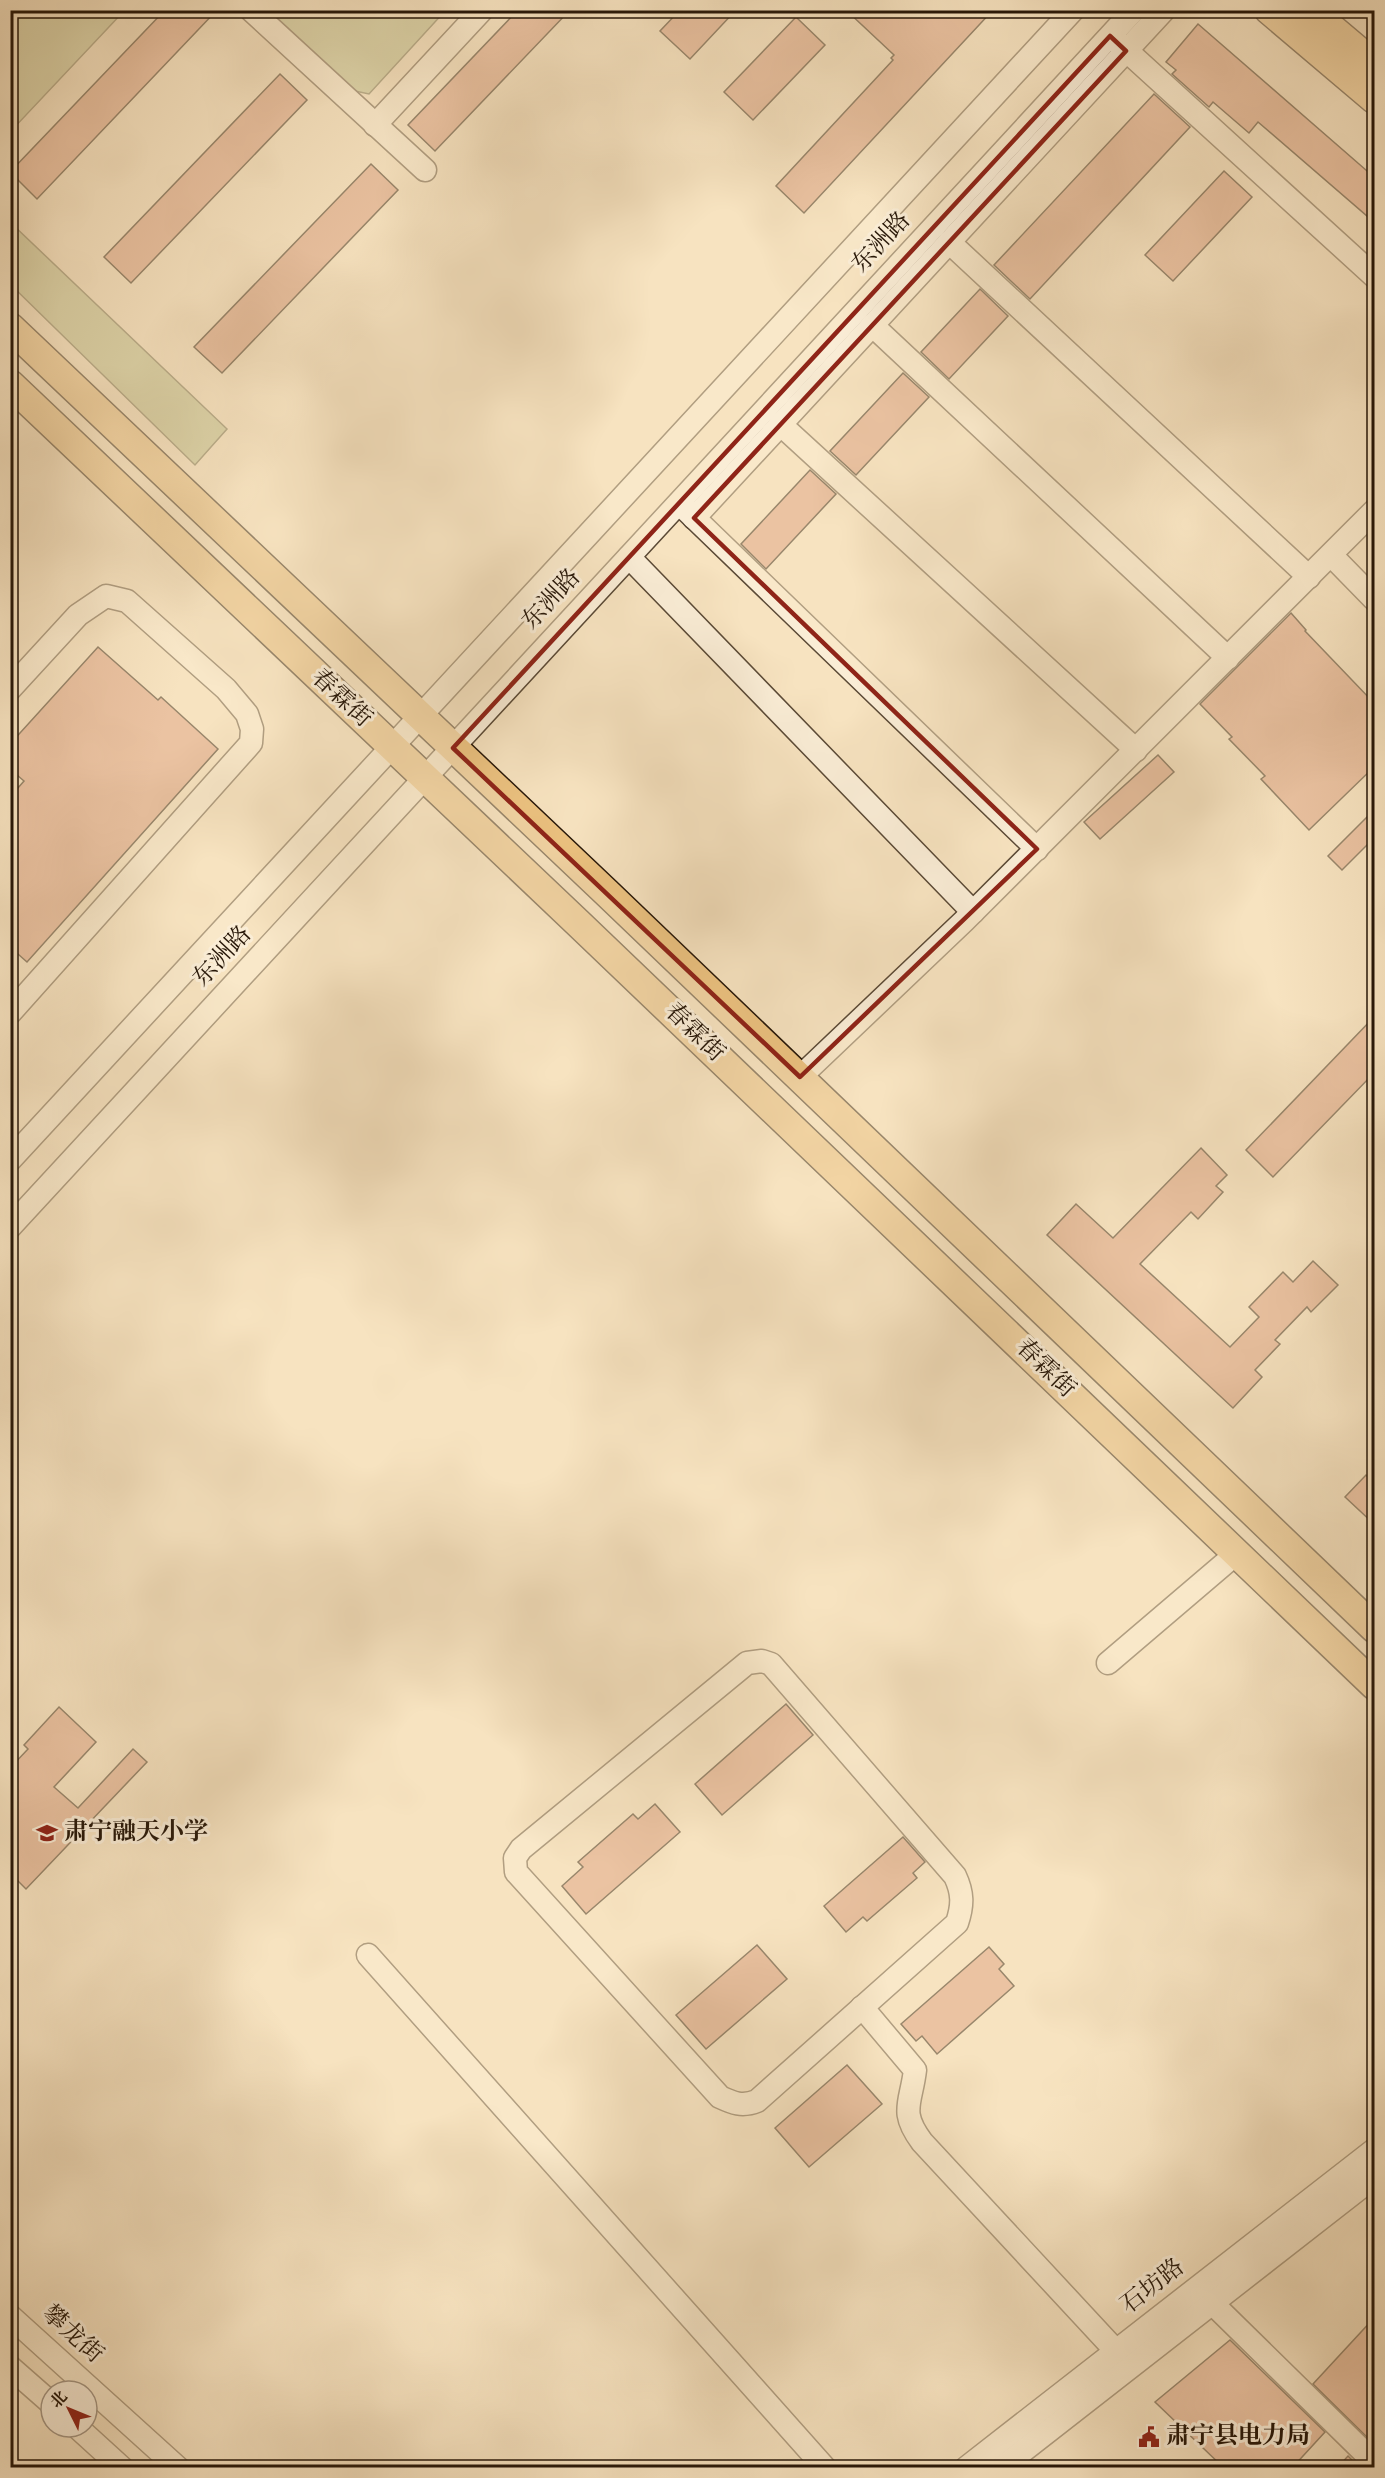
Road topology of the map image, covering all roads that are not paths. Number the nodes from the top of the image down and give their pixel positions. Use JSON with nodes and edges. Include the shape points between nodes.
{"nodes":[{"id":1,"x":251,"y":10,"type":"edge"},
{"id":2,"x":482,"y":10,"type":"edge"},
{"id":3,"x":1073,"y":10,"type":"edge"},
{"id":4,"x":1134,"y":10,"type":"edge"},
{"id":5,"x":1164,"y":10,"type":"edge"},
{"id":6,"x":1269,"y":10,"type":"edge"},
{"id":7,"x":1310,"y":10,"type":"edge"},
{"id":8,"x":1118,"y":44,"type":"junction"},
{"id":9,"x":1374,"y":64,"type":"edge"},
{"id":10,"x":1374,"y":99,"type":"edge"},
{"id":11,"x":375,"y":125,"type":"junction"},
{"id":12,"x":425,"y":170,"type":"dead end"},
{"id":13,"x":949,"y":242,"type":"junction"},
{"id":14,"x":1374,"y":276,"type":"edge"},
{"id":15,"x":872,"y":326,"type":"junction"},
{"id":16,"x":10,"y":327,"type":"edge"},
{"id":17,"x":10,"y":384,"type":"edge"},
{"id":18,"x":780,"y":424,"type":"junction"},
{"id":19,"x":687,"y":510,"type":"junction"},
{"id":20,"x":1374,"y":511,"type":"edge"},
{"id":21,"x":1331,"y":555,"type":"junction"},
{"id":22,"x":629,"y":556,"type":"junction"},
{"id":23,"x":1309,"y":577,"type":"junction"},
{"id":24,"x":1374,"y":599,"type":"edge"},
{"id":25,"x":1228,"y":658,"type":"junction"},
{"id":26,"x":10,"y":689,"type":"edge"},
{"id":27,"x":420,"y":717,"type":"junction"},
{"id":28,"x":392,"y":747,"type":"junction"},
{"id":29,"x":453,"y":748,"type":"junction"},
{"id":30,"x":1136,"y":750,"type":"junction"},
{"id":31,"x":425,"y":778,"type":"junction"},
{"id":32,"x":1037,"y":849,"type":"junction"},
{"id":33,"x":973,"y":912,"type":"junction"},
{"id":34,"x":10,"y":1013,"type":"edge"},
{"id":35,"x":800,"y":1077,"type":"junction"},
{"id":36,"x":10,"y":1160,"type":"edge"},
{"id":37,"x":10,"y":1227,"type":"edge"},
{"id":38,"x":1237,"y":1553,"type":"junction"},
{"id":39,"x":1374,"y":1628,"type":"edge"},
{"id":40,"x":1108,"y":1663,"type":"dead end"},
{"id":41,"x":1374,"y":1685,"type":"edge"},
{"id":42,"x":368,"y":1955,"type":"dead end"},
{"id":43,"x":862,"y":2007,"type":"junction"},
{"id":44,"x":1374,"y":2150,"type":"edge"},
{"id":45,"x":1374,"y":2177,"type":"edge"},
{"id":46,"x":1212,"y":2303,"type":"junction"},
{"id":47,"x":10,"y":2316,"type":"edge"},
{"id":48,"x":1116,"y":2351,"type":"junction"},
{"id":49,"x":10,"y":2367,"type":"edge"},
{"id":50,"x":39,"y":2392,"type":"edge"},
{"id":51,"x":90,"y":2439,"type":"edge"},
{"id":52,"x":1374,"y":2462,"type":"edge"},
{"id":53,"x":122,"y":2468,"type":"edge"},
{"id":54,"x":178,"y":2468,"type":"edge"},
{"id":55,"x":825,"y":2468,"type":"edge"},
{"id":56,"x":966,"y":2468,"type":"edge"},
{"id":57,"x":1001,"y":2468,"type":"edge"}],
"edges":[{"from":1,"to":11,"type":"street"},
{"from":2,"to":11,"type":"street"},
{"from":3,"to":27,"type":"street","name":"东洲路"},
{"from":4,"to":8,"type":"street","name":"东洲路"},
{"from":5,"to":8,"type":"street"},
{"from":6,"to":10,"type":"main road"},
{"from":7,"to":9,"type":"main road"},
{"from":8,"to":13,"type":"street"},
{"from":8,"to":14,"type":"street"},
{"from":8,"to":19,"type":"street","name":"东洲路"},
{"from":11,"to":12,"type":"street"},
{"from":13,"to":15,"type":"street"},
{"from":13,"to":23,"type":"street"},
{"from":15,"to":18,"type":"street"},
{"from":15,"to":25,"type":"street"},
{"from":16,"to":27,"type":"main road","name":"春霖街"},
{"from":17,"to":28,"type":"main road","name":"春霖街"},
{"from":18,"to":19,"type":"street"},
{"from":18,"to":30,"type":"street"},
{"from":19,"to":22,"type":"street","name":"东洲路"},
{"from":19,"to":32,"type":"street"},
{"from":20,"to":21,"type":"street"},
{"from":21,"to":23,"type":"street"},
{"from":21,"to":24,"type":"street"},
{"from":22,"to":29,"type":"street","name":"东洲路"},
{"from":22,"to":33,"type":"street"},
{"from":23,"to":25,"type":"street"},
{"from":25,"to":30,"type":"street"},
{"from":26,"to":34,"type":"street","via":[[78,615],[106,596],[127,601],[226,689],[247,714],[252,729],[251,743]]},
{"from":27,"to":28,"type":"street","name":"东洲路"},
{"from":27,"to":29,"type":"main road","name":"春霖街"},
{"from":28,"to":31,"type":"main road","name":"春霖街"},
{"from":28,"to":36,"type":"street","name":"东洲路"},
{"from":29,"to":31,"type":"street","name":"东洲路"},
{"from":29,"to":35,"type":"main road","name":"春霖街"},
{"from":30,"to":32,"type":"street"},
{"from":31,"to":37,"type":"street","name":"东洲路"},
{"from":31,"to":38,"type":"main road","name":"春霖街"},
{"from":32,"to":33,"type":"street"},
{"from":33,"to":35,"type":"street"},
{"from":35,"to":39,"type":"main road","name":"春霖街"},
{"from":38,"to":40,"type":"street"},
{"from":38,"to":41,"type":"main road","name":"春霖街"},
{"from":42,"to":55,"type":"street"},
{"from":43,"to":43,"type":"street","via":[[957,1923],[962,1892],[955,1876],[771,1664],[747,1664],[521,1849],[515,1858],[516,1872],[720,2097],[734,2104],[757,2101]]},
{"from":43,"to":48,"type":"street","via":[[915,2070],[908,2116],[922,2142]]},
{"from":44,"to":48,"type":"street","name":"石坊路"},
{"from":45,"to":46,"type":"street","name":"石坊路"},
{"from":46,"to":52,"type":"street"},
{"from":46,"to":57,"type":"street","name":"石坊路"},
{"from":47,"to":54,"type":"street","name":"攀龙街"},
{"from":48,"to":56,"type":"street","name":"石坊路"},
{"from":49,"to":50,"type":"street"},
{"from":51,"to":53,"type":"street"}]}
